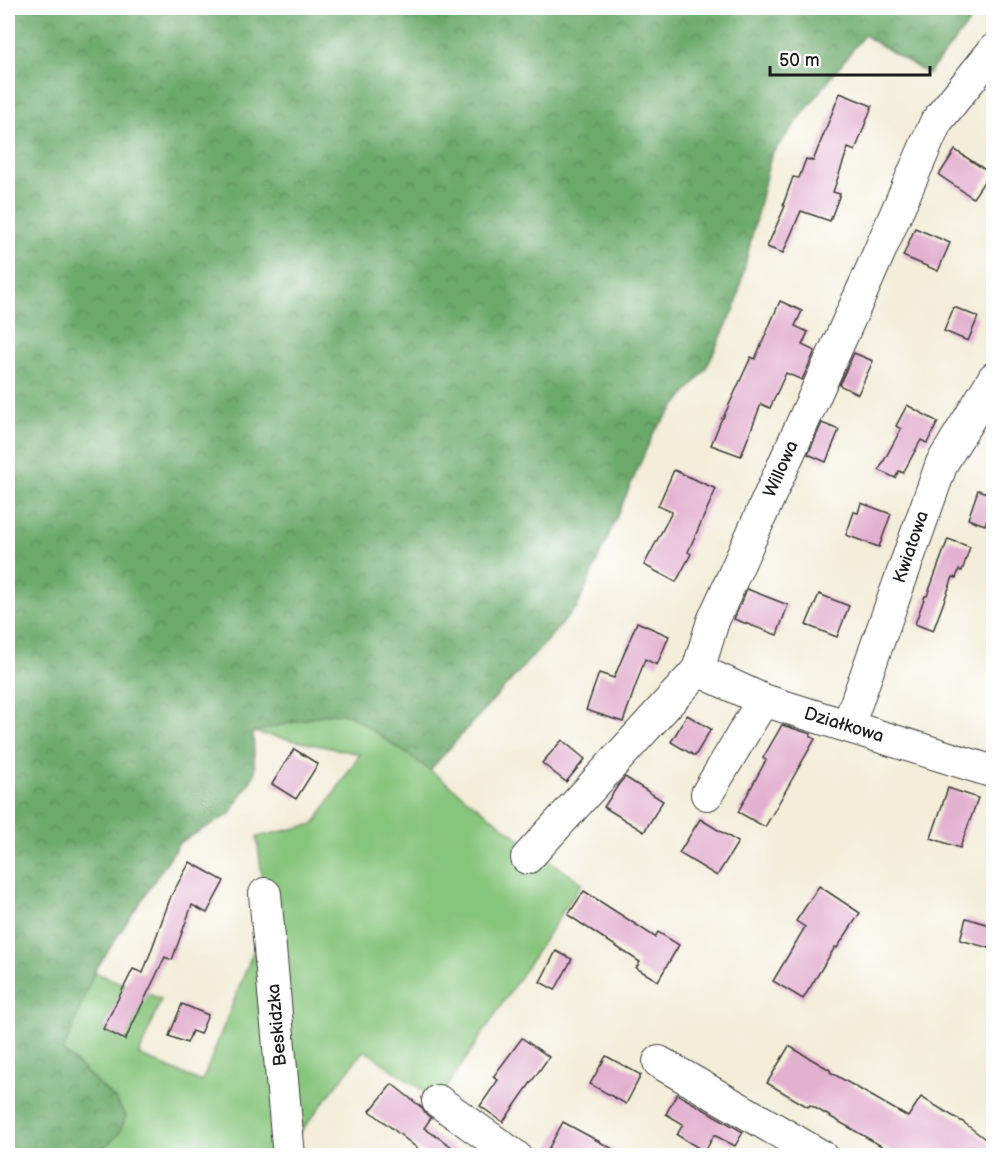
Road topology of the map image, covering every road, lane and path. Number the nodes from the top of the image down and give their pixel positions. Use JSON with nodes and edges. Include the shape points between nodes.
{"nodes":[{"id":1,"x":993,"y":50,"type":"edge"},
{"id":2,"x":993,"y":378,"type":"edge"},
{"id":3,"x":698,"y":670,"type":"junction"},
{"id":4,"x":763,"y":700,"type":"junction"},
{"id":5,"x":848,"y":726,"type":"junction"},
{"id":6,"x":993,"y":772,"type":"edge"},
{"id":7,"x":707,"y":794,"type":"dead end"},
{"id":8,"x":527,"y":858,"type":"dead end"},
{"id":9,"x":265,"y":894,"type":"dead end"},
{"id":10,"x":659,"y":1062,"type":"dead end"},
{"id":11,"x":438,"y":1101,"type":"dead end"},
{"id":12,"x":289,"y":1155,"type":"edge"},
{"id":13,"x":515,"y":1155,"type":"edge"},
{"id":14,"x":821,"y":1155,"type":"edge"}],
"edges":[{"from":1,"to":3,"type":"street","name":"Willowa","via":[[936,122],[713,621]]},
{"from":2,"to":5,"type":"street","name":"Kwiatowa","via":[[942,463]]},
{"from":3,"to":4,"type":"street","name":"Działkowa"},
{"from":3,"to":8,"type":"street","name":"Willowa"},
{"from":4,"to":5,"type":"street","name":"Działkowa"},
{"from":4,"to":7,"type":"street"},
{"from":5,"to":6,"type":"street","name":"Działkowa"},
{"from":9,"to":12,"type":"street","name":"Beskidzka"},
{"from":10,"to":14,"type":"street"},
{"from":11,"to":13,"type":"street"}]}
